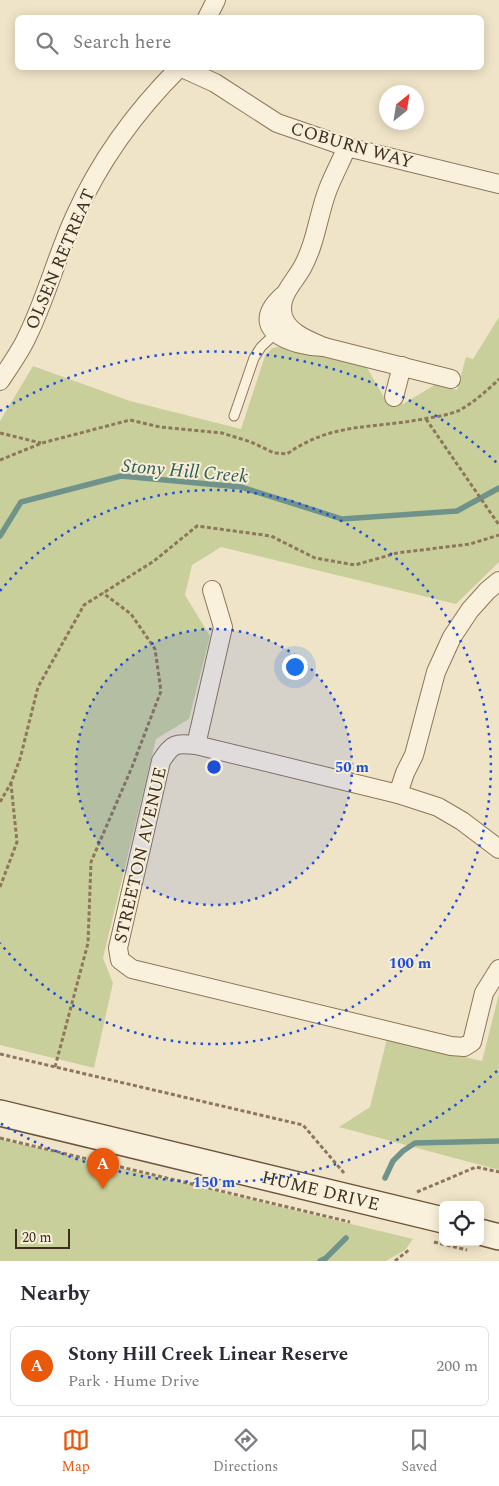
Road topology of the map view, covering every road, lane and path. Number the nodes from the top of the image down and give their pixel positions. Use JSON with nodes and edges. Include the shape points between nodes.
{"nodes":[{"id":1,"x":216,"y":0,"type":"edge"},
{"id":2,"x":208,"y":15,"type":"edge"},
{"id":3,"x":178,"y":70,"type":"edge"},
{"id":4,"x":185,"y":70,"type":"edge"},
{"id":5,"x":201,"y":70,"type":"edge"},
{"id":6,"x":215,"y":83,"type":"junction"},
{"id":7,"x":340,"y":144,"type":"junction"},
{"id":8,"x":499,"y":184,"type":"edge"},
{"id":9,"x":281,"y":329,"type":"junction"},
{"id":10,"x":402,"y":366,"type":"junction"},
{"id":11,"x":451,"y":378,"type":"dead end"},
{"id":12,"x":499,"y":378,"type":"edge"},
{"id":13,"x":0,"y":381,"type":"edge"},
{"id":14,"x":394,"y":398,"type":"dead end"},
{"id":15,"x":234,"y":416,"type":"dead end"},
{"id":16,"x":426,"y":419,"type":"junction"},
{"id":17,"x":0,"y":433,"type":"edge"},
{"id":18,"x":42,"y":443,"type":"junction"},
{"id":19,"x":0,"y":460,"type":"edge"},
{"id":20,"x":499,"y":525,"type":"edge"},
{"id":21,"x":499,"y":581,"type":"edge"},
{"id":22,"x":212,"y":590,"type":"dead end"},
{"id":23,"x":103,"y":593,"type":"dead end"},
{"id":24,"x":196,"y":745,"type":"junction"},
{"id":25,"x":11,"y":783,"type":"dead end"},
{"id":26,"x":404,"y":796,"type":"junction"},
{"id":27,"x":499,"y":849,"type":"edge"},
{"id":28,"x":0,"y":887,"type":"edge"},
{"id":29,"x":499,"y":969,"type":"edge"},
{"id":30,"x":0,"y":1054,"type":"edge"},
{"id":31,"x":55,"y":1066,"type":"junction"},
{"id":32,"x":0,"y":1113,"type":"edge"},
{"id":33,"x":0,"y":1138,"type":"edge"},
{"id":34,"x":499,"y":1172,"type":"edge"},
{"id":35,"x":350,"y":1180,"type":"dead end"},
{"id":36,"x":409,"y":1195,"type":"dead end"},
{"id":37,"x":354,"y":1223,"type":"dead end"},
{"id":38,"x":438,"y":1225,"type":"edge"},
{"id":39,"x":484,"y":1227,"type":"edge"},
{"id":40,"x":499,"y":1230,"type":"edge"},
{"id":41,"x":499,"y":1237,"type":"edge"},
{"id":42,"x":484,"y":1240,"type":"edge"},
{"id":43,"x":410,"y":1249,"type":"dead end"},
{"id":44,"x":395,"y":1261,"type":"edge"}],
"edges":[{"from":1,"to":2,"type":"street"},
{"from":3,"to":13,"type":"street","name":"OLSEN RETREAT","via":[[124,130],[102,165],[75,216],[24,342]]},
{"from":4,"to":6,"type":"street","name":"COBURN WAY"},
{"from":5,"to":6,"type":"street","name":"COBURN WAY"},
{"from":6,"to":7,"type":"street","name":"COBURN WAY","via":[[278,123]]},
{"from":7,"to":8,"type":"street","name":"COBURN WAY"},
{"from":7,"to":9,"type":"street","via":[[312,247],[282,303]]},
{"from":9,"to":10,"type":"street","via":[[324,347]]},
{"from":9,"to":15,"type":"lane","via":[[254,358]]},
{"from":10,"to":11,"type":"street"},
{"from":10,"to":14,"type":"street"},
{"from":12,"to":16,"type":"path","via":[[459,410]]},
{"from":16,"to":18,"type":"path","via":[[337,430],[287,454],[274,453],[222,433],[160,428],[130,420]]},
{"from":16,"to":20,"type":"path"},
{"from":17,"to":18,"type":"path"},
{"from":18,"to":19,"type":"path"},
{"from":21,"to":26,"type":"street","via":[[470,610],[452,636],[436,672],[414,755],[405,773]]},
{"from":22,"to":24,"type":"street","via":[[223,627]]},
{"from":23,"to":31,"type":"path","via":[[131,614],[155,649],[161,691],[91,862],[88,943]]},
{"from":24,"to":26,"type":"street","name":"STREETON AVENUE"},
{"from":24,"to":29,"type":"street","name":"STREETON AVENUE","via":[[179,743],[169,749],[161,761],[118,948],[120,960],[132,969],[464,1047],[472,1042],[484,993]]},
{"from":25,"to":28,"type":"path","via":[[18,842]]},
{"from":26,"to":27,"type":"street","name":"STREETON AVENUE","via":[[438,807]]},
{"from":30,"to":31,"type":"path"},
{"from":31,"to":35,"type":"path","via":[[303,1125]]},
{"from":32,"to":38,"type":"street","name":"HUME DRIVE"},
{"from":33,"to":37,"type":"path"},
{"from":34,"to":36,"type":"path","via":[[476,1166]]},
{"from":39,"to":40,"type":"street"},
{"from":41,"to":42,"type":"street"},
{"from":43,"to":44,"type":"path"}]}
